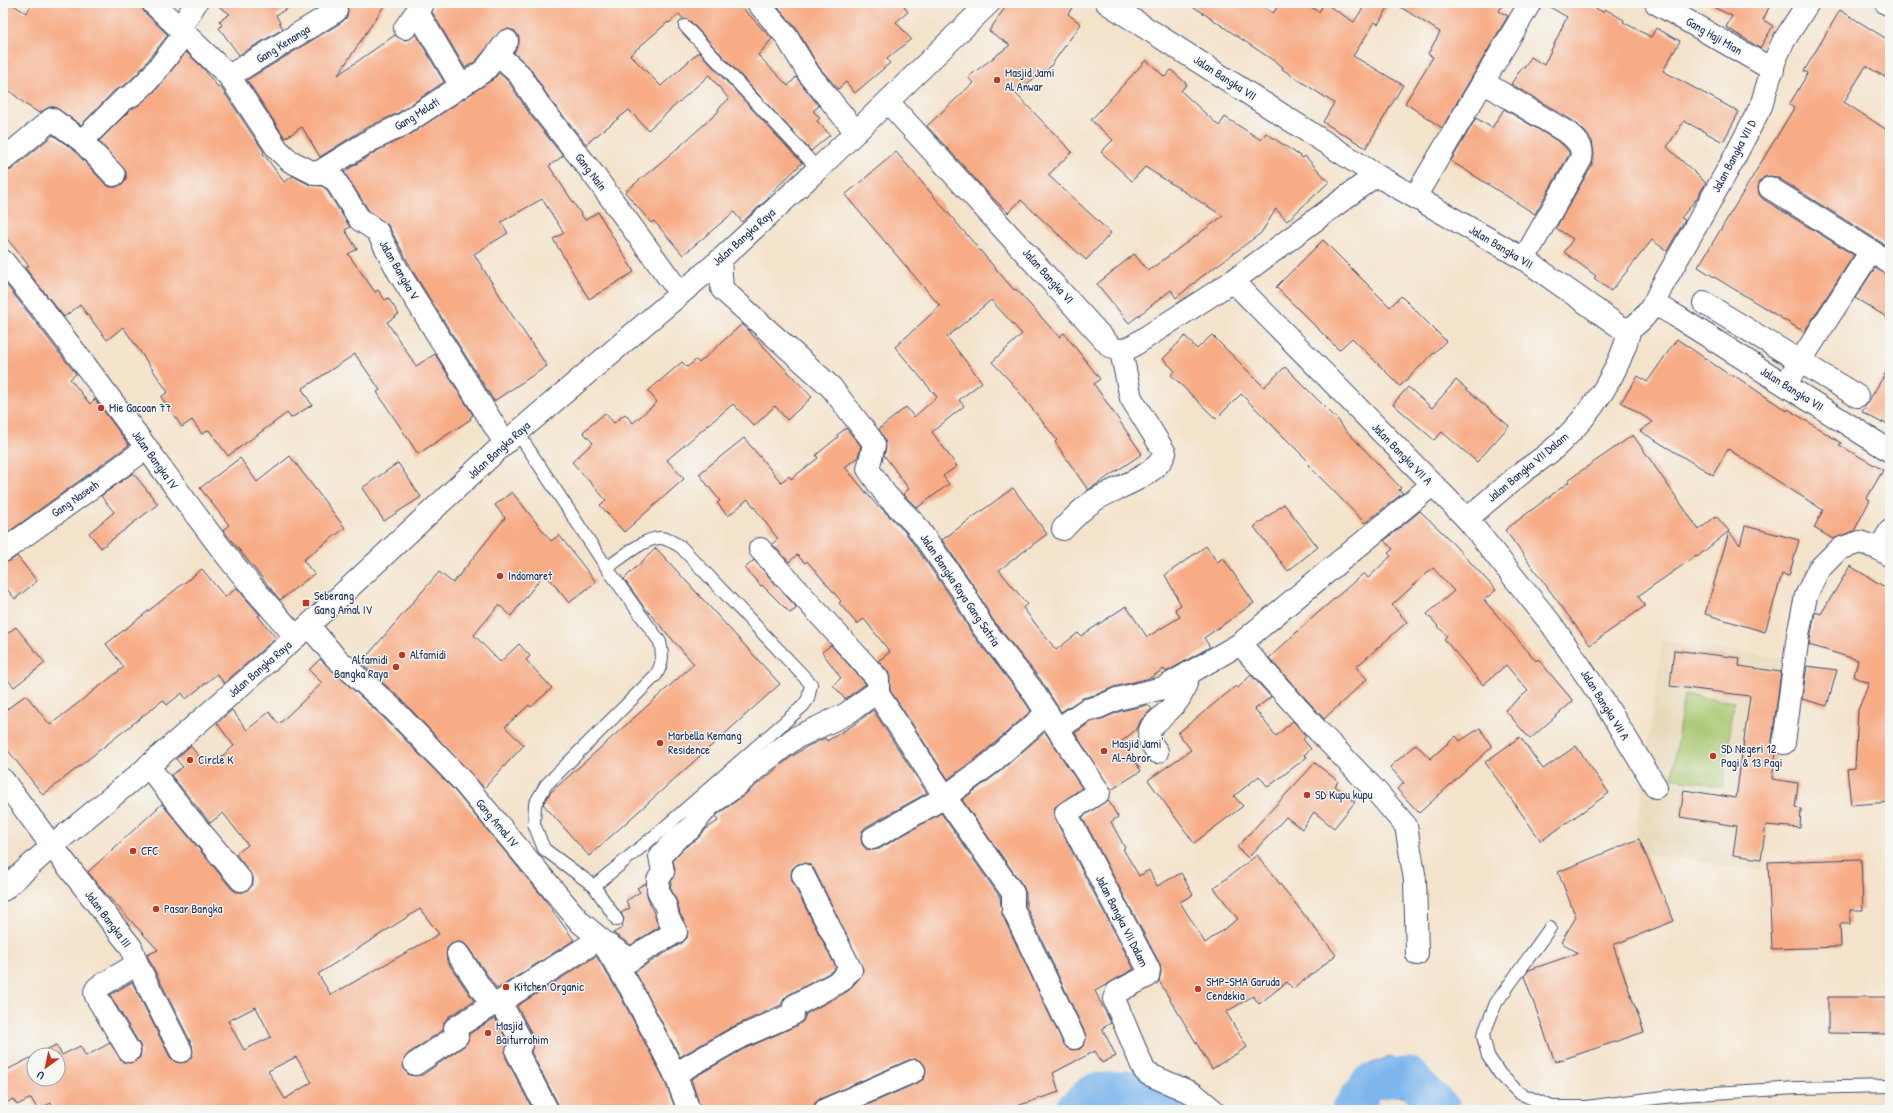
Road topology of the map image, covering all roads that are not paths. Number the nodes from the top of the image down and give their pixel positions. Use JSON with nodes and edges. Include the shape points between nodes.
{"nodes":[{"id":1,"x":154,"y":3,"type":"edge"},
{"id":2,"x":196,"y":3,"type":"edge"},
{"id":3,"x":758,"y":3,"type":"edge"},
{"id":4,"x":989,"y":3,"type":"edge"},
{"id":5,"x":1107,"y":3,"type":"edge"},
{"id":6,"x":1530,"y":3,"type":"edge"},
{"id":7,"x":1656,"y":3,"type":"edge"},
{"id":8,"x":1808,"y":3,"type":"edge"},
{"id":9,"x":1886,"y":3,"type":"edge"},
{"id":10,"x":1890,"y":5,"type":"edge"},
{"id":11,"x":336,"y":11,"type":"dead end"},
{"id":12,"x":415,"y":14,"type":"edge"},
{"id":13,"x":684,"y":26,"type":"dead end"},
{"id":14,"x":183,"y":30,"type":"junction"},
{"id":15,"x":502,"y":48,"type":"joint"},
{"id":16,"x":1773,"y":70,"type":"junction"},
{"id":17,"x":229,"y":76,"type":"junction"},
{"id":18,"x":1483,"y":82,"type":"junction"},
{"id":19,"x":461,"y":86,"type":"junction"},
{"id":20,"x":888,"y":102,"type":"junction"},
{"id":21,"x":856,"y":132,"type":"junction"},
{"id":22,"x":82,"y":141,"type":"junction"},
{"id":23,"x":3,"y":160,"type":"edge"},
{"id":24,"x":818,"y":169,"type":"junction"},
{"id":25,"x":316,"y":174,"type":"junction"},
{"id":26,"x":114,"y":175,"type":"dead end"},
{"id":27,"x":1376,"y":175,"type":"junction"},
{"id":28,"x":1770,"y":188,"type":"dead end"},
{"id":29,"x":1415,"y":197,"type":"junction"},
{"id":30,"x":1871,"y":251,"type":"junction"},
{"id":31,"x":1524,"y":259,"type":"junction"},
{"id":32,"x":720,"y":260,"type":"junction"},
{"id":33,"x":3,"y":261,"type":"edge"},
{"id":34,"x":1890,"y":263,"type":"edge"},
{"id":35,"x":1233,"y":281,"type":"junction"},
{"id":36,"x":680,"y":293,"type":"junction"},
{"id":37,"x":1704,"y":303,"type":"dead end"},
{"id":38,"x":1654,"y":306,"type":"junction"},
{"id":39,"x":1630,"y":329,"type":"junction"},
{"id":40,"x":1121,"y":350,"type":"junction"},
{"id":41,"x":1800,"y":362,"type":"junction"},
{"id":42,"x":1786,"y":384,"type":"junction"},
{"id":43,"x":1857,"y":396,"type":"dead end"},
{"id":44,"x":512,"y":438,"type":"junction"},
{"id":45,"x":147,"y":448,"type":"junction"},
{"id":46,"x":1890,"y":451,"type":"edge"},
{"id":47,"x":1432,"y":485,"type":"junction"},
{"id":48,"x":1467,"y":519,"type":"junction"},
{"id":49,"x":1063,"y":529,"type":"dead end"},
{"id":50,"x":1886,"y":545,"type":"edge"},
{"id":51,"x":760,"y":549,"type":"dead end"},
{"id":52,"x":3,"y":551,"type":"edge"},
{"id":53,"x":607,"y":568,"type":"junction"},
{"id":54,"x":302,"y":632,"type":"junction"},
{"id":55,"x":1240,"y":644,"type":"junction"},
{"id":56,"x":1189,"y":673,"type":"junction"},
{"id":57,"x":878,"y":694,"type":"junction"},
{"id":58,"x":1053,"y":721,"type":"junction"},
{"id":59,"x":1784,"y":743,"type":"dead end"},
{"id":60,"x":1157,"y":752,"type":"dead end"},
{"id":61,"x":148,"y":766,"type":"junction"},
{"id":62,"x":3,"y":780,"type":"edge"},
{"id":63,"x":1656,"y":787,"type":"dead end"},
{"id":64,"x":945,"y":797,"type":"junction"},
{"id":65,"x":873,"y":838,"type":"dead end"},
{"id":66,"x":52,"y":846,"type":"junction"},
{"id":67,"x":803,"y":875,"type":"dead end"},
{"id":68,"x":241,"y":880,"type":"dead end"},
{"id":69,"x":594,"y":886,"type":"junction"},
{"id":70,"x":3,"y":890,"type":"edge"},
{"id":71,"x":617,"y":920,"type":"dead end"},
{"id":72,"x":1550,"y":928,"type":"dead end"},
{"id":73,"x":599,"y":939,"type":"junction"},
{"id":74,"x":458,"y":954,"type":"dead end"},
{"id":75,"x":1417,"y":954,"type":"dead end"},
{"id":76,"x":137,"y":964,"type":"junction"},
{"id":77,"x":496,"y":1004,"type":"junction"},
{"id":78,"x":1074,"y":1038,"type":"dead end"},
{"id":79,"x":129,"y":1051,"type":"dead end"},
{"id":80,"x":181,"y":1051,"type":"dead end"},
{"id":81,"x":415,"y":1064,"type":"dead end"},
{"id":82,"x":914,"y":1071,"type":"dead end"},
{"id":83,"x":675,"y":1074,"type":"junction"},
{"id":84,"x":1890,"y":1086,"type":"edge"},
{"id":85,"x":547,"y":1110,"type":"edge"},
{"id":86,"x":689,"y":1110,"type":"edge"},
{"id":87,"x":825,"y":1110,"type":"edge"},
{"id":88,"x":1213,"y":1110,"type":"edge"}],
"edges":[{"from":1,"to":14,"type":"street","name":"Jalan Bangka V"},
{"from":2,"to":14,"type":"street"},
{"from":3,"to":21,"type":"street","via":[[786,36],[810,74]]},
{"from":4,"to":20,"type":"street","name":"Jalan Bangka Raya"},
{"from":5,"to":27,"type":"street","name":"Jalan Bangka VII"},
{"from":6,"to":18,"type":"street"},
{"from":7,"to":16,"type":"street","name":"Gang Haji Mian"},
{"from":8,"to":16,"type":"street","name":"Jalan Bangka VII D","via":[[1783,42]]},
{"from":9,"to":10,"type":"street"},
{"from":11,"to":17,"type":"street","name":"Gang Kenanga"},
{"from":12,"to":19,"type":"street"},
{"from":13,"to":24,"type":"lane"},
{"from":14,"to":17,"type":"street","name":"Jalan Bangka V"},
{"from":14,"to":22,"type":"street","via":[[144,85],[130,98],[124,99]]},
{"from":15,"to":19,"type":"street","name":"Gang Melati","via":[[484,70]]},
{"from":15,"to":36,"type":"street","name":"Gang Nain","via":[[541,108],[591,171]]},
{"from":16,"to":38,"type":"street","name":"Jalan Bangka VII D","via":[[1761,106],[1662,286]]},
{"from":17,"to":25,"type":"street","name":"Jalan Bangka V","via":[[278,150],[290,161]]},
{"from":18,"to":29,"type":"street"},
{"from":18,"to":31,"type":"street","via":[[1568,133],[1580,143],[1581,159]]},
{"from":19,"to":25,"type":"street","name":"Gang Melati","via":[[404,124],[371,140]]},
{"from":20,"to":21,"type":"street","name":"Jalan Bangka Raya"},
{"from":20,"to":40,"type":"street","name":"Jalan Bangka VI","via":[[1111,347]]},
{"from":21,"to":24,"type":"street","name":"Jalan Bangka Raya"},
{"from":22,"to":23,"type":"street","via":[[52,119]]},
{"from":22,"to":26,"type":"street"},
{"from":24,"to":32,"type":"street","name":"Jalan Bangka Raya"},
{"from":25,"to":44,"type":"street","name":"Jalan Bangka V","via":[[325,174],[335,180],[357,216],[377,232],[403,279]]},
{"from":27,"to":29,"type":"street","name":"Jalan Bangka VII"},
{"from":27,"to":35,"type":"street"},
{"from":28,"to":30,"type":"street"},
{"from":29,"to":31,"type":"street","name":"Jalan Bangka VII"},
{"from":30,"to":34,"type":"street"},
{"from":30,"to":41,"type":"street"},
{"from":31,"to":39,"type":"street","name":"Jalan Bangka VII","via":[[1620,327]]},
{"from":32,"to":36,"type":"street","name":"Jalan Bangka Raya"},
{"from":32,"to":58,"type":"street","name":"Jalan Bangka Raya Gang Satria","via":[[722,290],[831,387],[871,439],[874,445],[868,469],[872,476],[886,495],[915,524],[964,592],[982,626]]},
{"from":33,"to":45,"type":"street","name":"Jalan Bangka IV"},
{"from":35,"to":40,"type":"street","via":[[1131,347]]},
{"from":35,"to":47,"type":"street","name":"Jalan Bangka VII A"},
{"from":36,"to":44,"type":"street","name":"Jalan Bangka Raya"},
{"from":37,"to":41,"type":"street"},
{"from":38,"to":39,"type":"street"},
{"from":38,"to":42,"type":"street","name":"Jalan Bangka VII","via":[[1676,316]]},
{"from":39,"to":48,"type":"street","name":"Jalan Bangka VII Dalam","via":[[1625,350],[1593,407],[1559,445]]},
{"from":40,"to":49,"type":"street","via":[[1131,398],[1165,453],[1155,468],[1129,484],[1096,499],[1080,510]]},
{"from":41,"to":42,"type":"street"},
{"from":41,"to":43,"type":"street"},
{"from":42,"to":46,"type":"street","name":"Jalan Bangka VII"},
{"from":44,"to":53,"type":"lane"},
{"from":44,"to":54,"type":"street","name":"Jalan Bangka Raya"},
{"from":45,"to":52,"type":"street","name":"Gang Naseeh"},
{"from":45,"to":54,"type":"street","name":"Jalan Bangka IV","via":[[221,549]]},
{"from":47,"to":48,"type":"street","name":"Jalan Bangka VII A"},
{"from":47,"to":55,"type":"street"},
{"from":48,"to":63,"type":"street","name":"Jalan Bangka VII A","via":[[1552,625],[1601,697]]},
{"from":50,"to":59,"type":"street","via":[[1853,543],[1835,553],[1818,570],[1806,596],[1798,635]]},
{"from":51,"to":57,"type":"street","via":[[878,679]]},
{"from":53,"to":69,"type":"lane","via":[[660,642],[663,653],[662,665],[656,676],[546,785],[535,804],[534,824],[544,849]]},
{"from":53,"to":69,"type":"lane","via":[[647,541],[660,538],[672,541],[681,547],[811,684],[808,699],[803,706]]},
{"from":54,"to":61,"type":"street","name":"Jalan Bangka Raya"},
{"from":54,"to":73,"type":"street","name":"Gang Amal IV","via":[[336,656],[394,710],[463,782],[580,922]]},
{"from":55,"to":56,"type":"street"},
{"from":55,"to":75,"type":"street","via":[[1406,826],[1415,880]]},
{"from":56,"to":58,"type":"street","via":[[1163,688],[1116,699]]},
{"from":56,"to":60,"type":"street","via":[[1179,701],[1150,730],[1149,740]]},
{"from":57,"to":64,"type":"street"},
{"from":57,"to":73,"type":"street","via":[[871,696],[846,714],[795,738],[709,805],[690,829],[660,856],[663,872],[658,880],[658,890],[676,932],[631,960]]},
{"from":58,"to":64,"type":"street"},
{"from":58,"to":88,"type":"street","name":"Jalan Bangka VII Dalam","via":[[1099,792],[1066,814],[1149,970],[1148,976],[1117,992],[1114,999],[1144,1070],[1194,1094]]},
{"from":61,"to":66,"type":"street","name":"Jalan Bangka Raya"},
{"from":61,"to":68,"type":"street"},
{"from":62,"to":66,"type":"street","name":"Jalan Bangka III"},
{"from":64,"to":65,"type":"street"},
{"from":64,"to":78,"type":"street","via":[[1013,893],[1013,910]]},
{"from":66,"to":70,"type":"street","name":"Jalan Bangka Raya"},
{"from":66,"to":76,"type":"street","name":"Jalan Bangka III","via":[[131,947]]},
{"from":67,"to":83,"type":"street","via":[[851,970],[842,980],[794,1006],[792,1014],[736,1039]]},
{"from":69,"to":71,"type":"lane"},
{"from":72,"to":84,"type":"lane","via":[[1496,1003],[1483,1036],[1488,1056],[1500,1074],[1519,1093],[1552,1107],[1586,1107],[1680,1095]]},
{"from":73,"to":77,"type":"street"},
{"from":73,"to":83,"type":"street","via":[[616,962]]},
{"from":74,"to":77,"type":"street"},
{"from":76,"to":79,"type":"street","via":[[97,988],[95,992]]},
{"from":76,"to":80,"type":"street","name":"Jalan Bangka III"},
{"from":77,"to":81,"type":"street","via":[[455,1028],[457,1036]]},
{"from":77,"to":85,"type":"street","via":[[522,1042],[517,1052]]},
{"from":82,"to":87,"type":"street"},
{"from":83,"to":86,"type":"street"}]}
